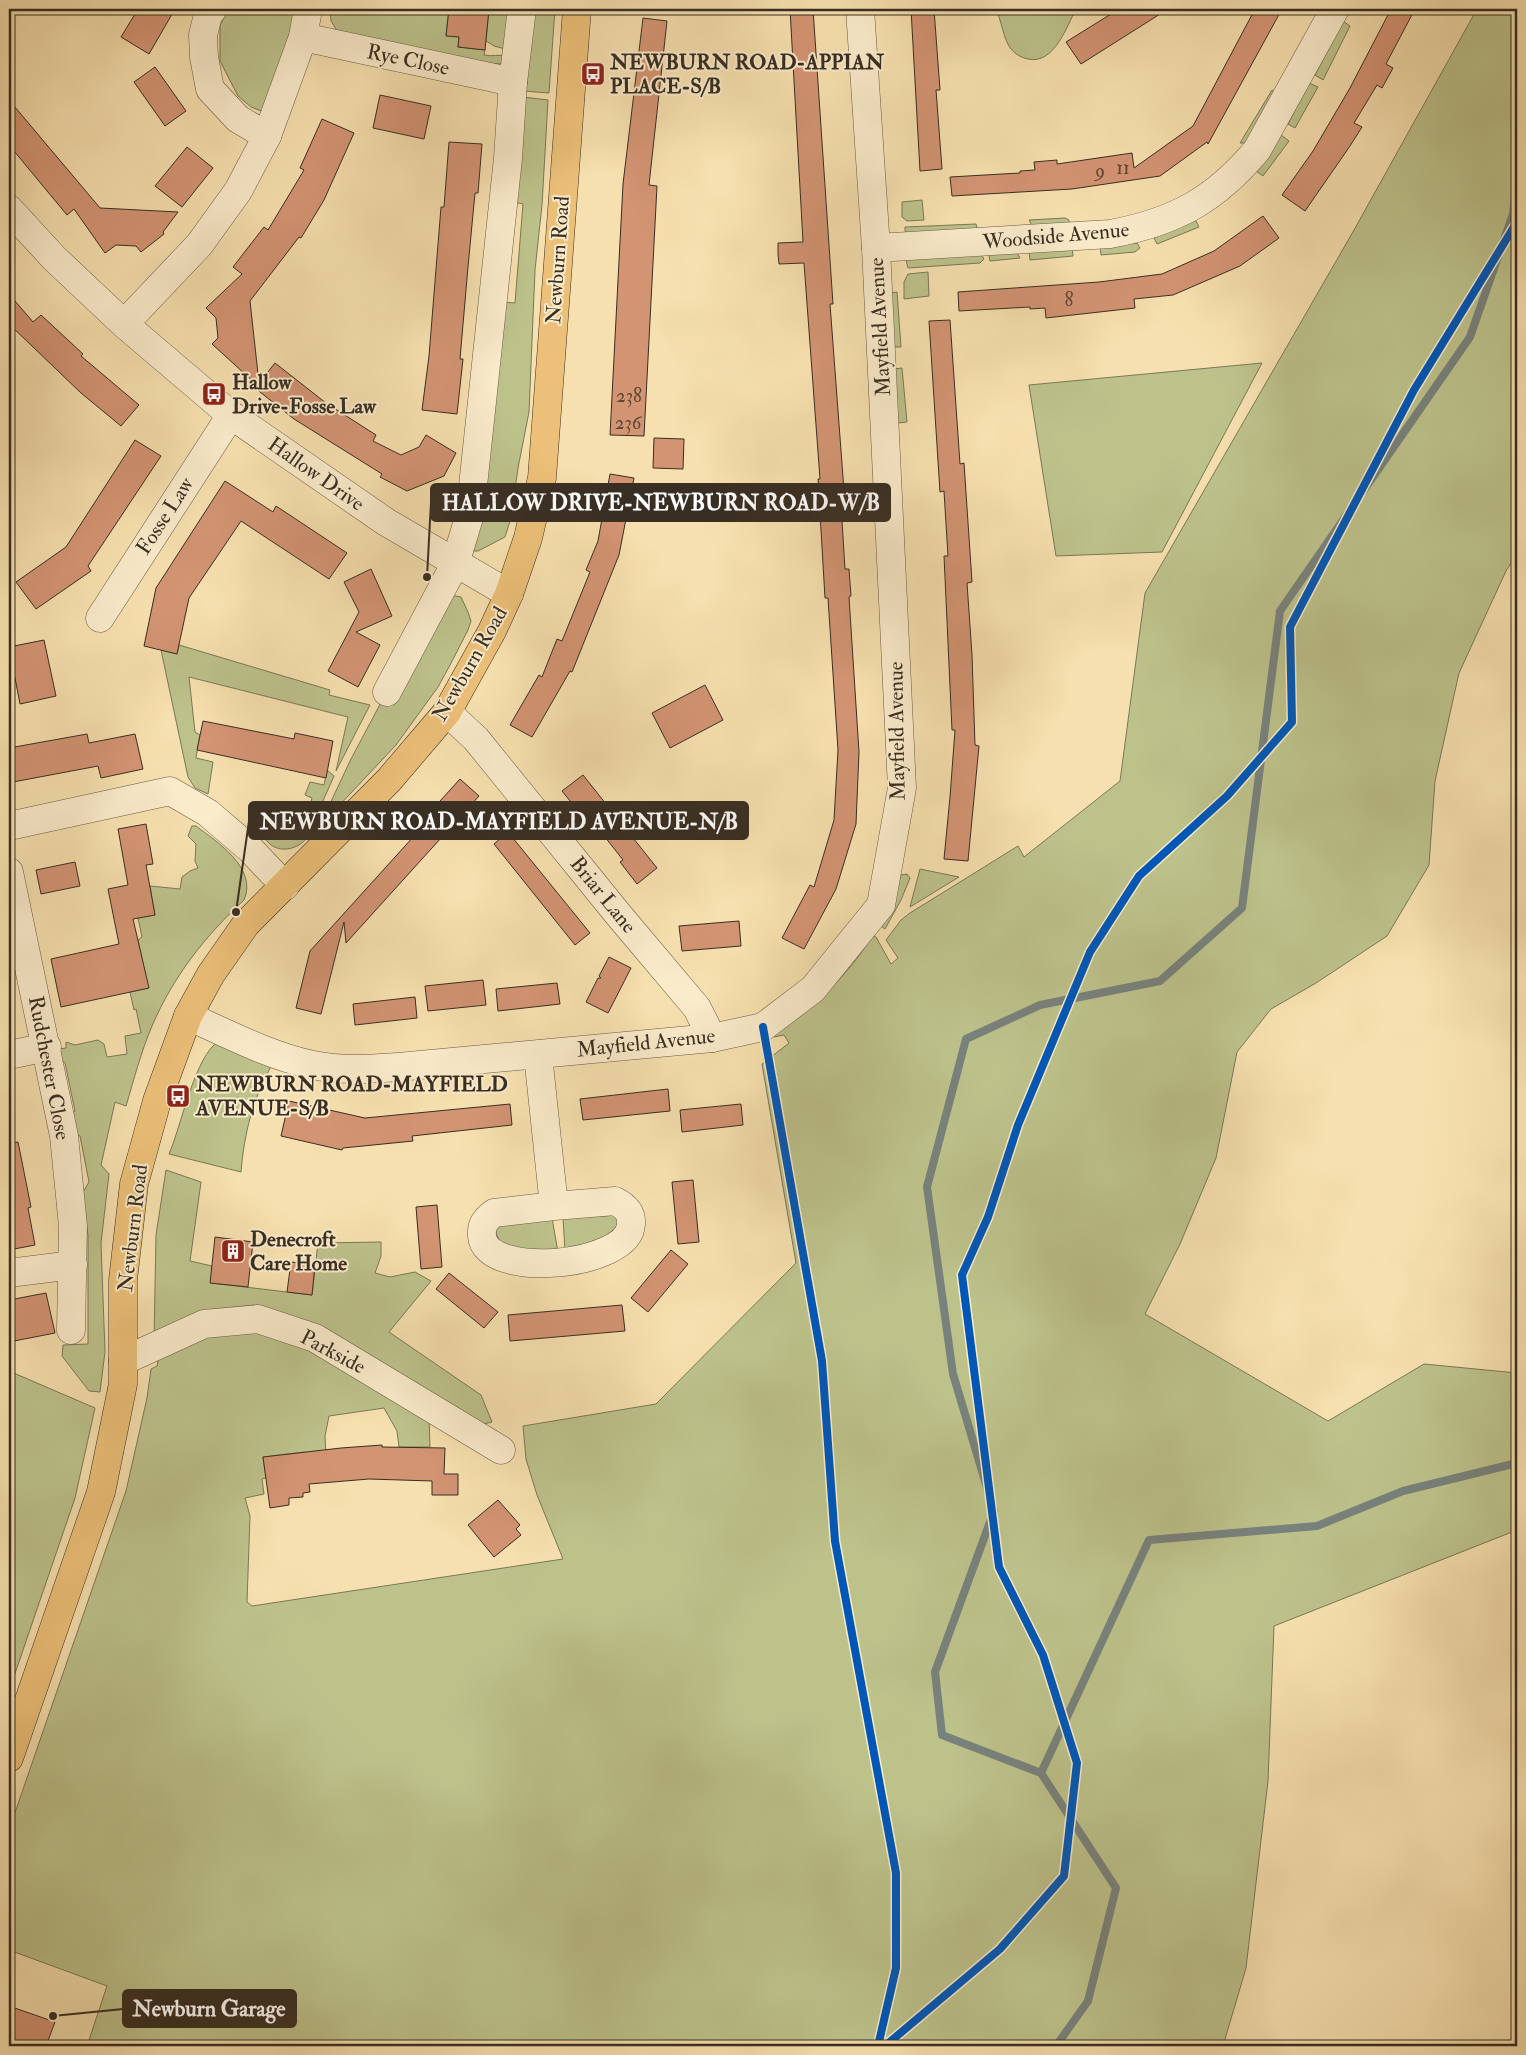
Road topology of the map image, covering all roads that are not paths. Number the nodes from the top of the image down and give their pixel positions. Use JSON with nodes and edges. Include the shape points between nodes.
{"nodes":[{"id":1,"x":213,"y":9,"type":"edge"},
{"id":2,"x":308,"y":9,"type":"edge"},
{"id":3,"x":522,"y":9,"type":"edge"},
{"id":4,"x":577,"y":9,"type":"edge"},
{"id":5,"x":860,"y":9,"type":"edge"},
{"id":6,"x":1335,"y":9,"type":"edge"},
{"id":7,"x":303,"y":38,"type":"junction"},
{"id":8,"x":513,"y":82,"type":"junction"},
{"id":9,"x":267,"y":136,"type":"junction"},
{"id":10,"x":9,"y":209,"type":"edge"},
{"id":11,"x":876,"y":248,"type":"junction"},
{"id":12,"x":124,"y":324,"type":"junction"},
{"id":13,"x":231,"y":415,"type":"junction"},
{"id":14,"x":455,"y":564,"type":"junction"},
{"id":15,"x":509,"y":594,"type":"junction"},
{"id":16,"x":100,"y":618,"type":"dead end"},
{"id":17,"x":387,"y":692,"type":"dead end"},
{"id":18,"x":447,"y":712,"type":"junction"},
{"id":19,"x":9,"y":826,"type":"edge"},
{"id":20,"x":9,"y":872,"type":"edge"},
{"id":21,"x":285,"y":886,"type":"junction"},
{"id":22,"x":188,"y":1016,"type":"junction"},
{"id":23,"x":712,"y":1038,"type":"junction"},
{"id":24,"x":47,"y":1048,"type":"junction"},
{"id":25,"x":538,"y":1054,"type":"junction"},
{"id":26,"x":9,"y":1055,"type":"edge"},
{"id":27,"x":554,"y":1206,"type":"junction"},
{"id":28,"x":73,"y":1265,"type":"junction"},
{"id":29,"x":9,"y":1273,"type":"edge"},
{"id":30,"x":71,"y":1330,"type":"dead end"},
{"id":31,"x":123,"y":1361,"type":"junction"},
{"id":32,"x":501,"y":1450,"type":"dead end"},
{"id":33,"x":9,"y":1758,"type":"edge"}],
"edges":[{"from":1,"to":9,"type":"street","via":[[208,14],[203,35],[210,88],[238,119]]},
{"from":2,"to":7,"type":"street"},
{"from":3,"to":8,"type":"street"},
{"from":4,"to":15,"type":"main road","name":"Newburn Road","via":[[542,478],[528,538]]},
{"from":5,"to":11,"type":"street","name":"Mayfield Avenue"},
{"from":6,"to":11,"type":"street","name":"Woodside Avenue","via":[[1257,150],[1217,190],[1168,220],[1110,234]]},
{"from":7,"to":8,"type":"street","name":"Rye Close"},
{"from":7,"to":9,"type":"street"},
{"from":8,"to":14,"type":"street","via":[[508,158],[470,514]]},
{"from":9,"to":12,"type":"street","via":[[238,191],[199,245]]},
{"from":10,"to":12,"type":"street","name":"Hallow Drive","via":[[54,258]]},
{"from":11,"to":23,"type":"street","name":"Mayfield Avenue","via":[[902,788],[881,904],[813,989],[763,1027]]},
{"from":12,"to":13,"type":"street","name":"Hallow Drive"},
{"from":13,"to":14,"type":"street","name":"Hallow Drive","via":[[386,522]]},
{"from":13,"to":16,"type":"street","name":"Fosse Law"},
{"from":14,"to":15,"type":"street","name":"Hallow Drive"},
{"from":14,"to":17,"type":"street"},
{"from":15,"to":18,"type":"main road","name":"Newburn Road","via":[[492,632]]},
{"from":18,"to":21,"type":"main road","name":"Newburn Road","via":[[390,780]]},
{"from":18,"to":23,"type":"street","name":"Briar Lane","via":[[476,739],[697,1008]]},
{"from":19,"to":21,"type":"street","via":[[170,791],[208,813],[250,849]]},
{"from":20,"to":24,"type":"street","name":"Rudchester Close"},
{"from":21,"to":22,"type":"main road","name":"Newburn Road","via":[[246,924],[211,974]]},
{"from":22,"to":25,"type":"street","name":"Mayfield Avenue","via":[[284,1057],[338,1068],[366,1070]]},
{"from":22,"to":31,"type":"main road","name":"Newburn Road","via":[[157,1101],[134,1184],[123,1280]]},
{"from":23,"to":25,"type":"street","name":"Mayfield Avenue"},
{"from":24,"to":26,"type":"street"},
{"from":24,"to":28,"type":"street","name":"Rudchester Close","via":[[64,1136],[74,1226]]},
{"from":25,"to":27,"type":"street"},
{"from":27,"to":27,"type":"street","via":[[494,1213],[482,1228],[482,1241],[491,1253],[503,1258],[542,1264],[560,1263],[615,1246],[626,1239],[632,1226],[630,1213],[615,1201]]},
{"from":28,"to":29,"type":"street"},
{"from":28,"to":30,"type":"street","name":"Rudchester Close"},
{"from":31,"to":32,"type":"street","name":"Parkside","via":[[204,1324],[258,1319],[315,1338]]},
{"from":31,"to":33,"type":"main road","name":"Newburn Road","via":[[123,1384],[101,1492]]}]}
